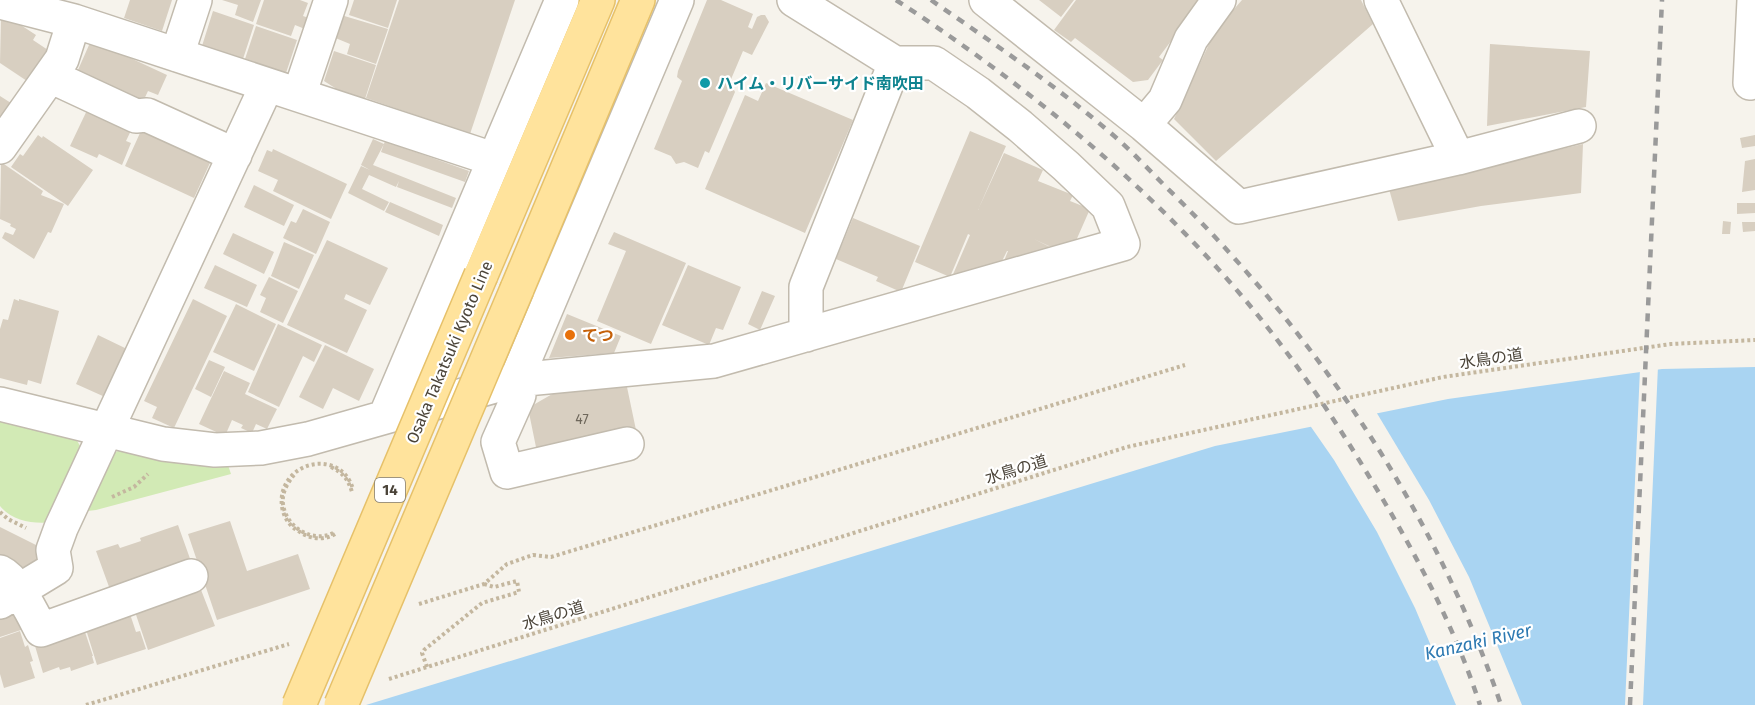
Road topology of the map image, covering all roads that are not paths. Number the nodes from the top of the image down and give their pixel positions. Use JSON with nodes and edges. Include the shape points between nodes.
{"nodes":[{"id":1,"x":195,"y":0,"type":"edge"},
{"id":2,"x":331,"y":0,"type":"edge"},
{"id":3,"x":562,"y":0,"type":"edge"},
{"id":4,"x":598,"y":0,"type":"edge"},
{"id":5,"x":638,"y":0,"type":"edge"},
{"id":6,"x":677,"y":0,"type":"edge"},
{"id":7,"x":794,"y":0,"type":"edge"},
{"id":8,"x":986,"y":0,"type":"edge"},
{"id":9,"x":1219,"y":0,"type":"edge"},
{"id":10,"x":1381,"y":0,"type":"edge"},
{"id":11,"x":1754,"y":0,"type":"edge"},
{"id":12,"x":0,"y":2,"type":"edge"},
{"id":13,"x":74,"y":21,"type":"junction"},
{"id":14,"x":177,"y":55,"type":"junction"},
{"id":15,"x":895,"y":63,"type":"junction"},
{"id":16,"x":50,"y":76,"type":"junction"},
{"id":17,"x":1755,"y":82,"type":"edge"},
{"id":18,"x":267,"y":85,"type":"junction"},
{"id":19,"x":299,"y":95,"type":"junction"},
{"id":20,"x":1144,"y":125,"type":"junction"},
{"id":21,"x":1579,"y":126,"type":"dead end"},
{"id":22,"x":0,"y":147,"type":"edge"},
{"id":23,"x":235,"y":155,"type":"junction"},
{"id":24,"x":1458,"y":158,"type":"junction"},
{"id":25,"x":493,"y":159,"type":"junction"},
{"id":26,"x":806,"y":335,"type":"junction"},
{"id":27,"x":516,"y":380,"type":"junction"},
{"id":28,"x":0,"y":404,"type":"edge"},
{"id":29,"x":385,"y":417,"type":"junction"},
{"id":30,"x":107,"y":430,"type":"junction"},
{"id":31,"x":627,"y":444,"type":"dead end"},
{"id":32,"x":191,"y":576,"type":"dead end"},
{"id":33,"x":6,"y":589,"type":"edge"},
{"id":34,"x":299,"y":705,"type":"edge"},
{"id":35,"x":341,"y":705,"type":"edge"}],
"edges":[{"from":1,"to":14,"type":"street"},
{"from":2,"to":19,"type":"street"},
{"from":3,"to":25,"type":"street"},
{"from":4,"to":34,"type":"main road","name":"Osaka Takatsuki Kyoto Line","number":"14","bridge":true},
{"from":5,"to":35,"type":"main road","number":"14","bridge":true},
{"from":6,"to":27,"type":"street"},
{"from":7,"to":15,"type":"street"},
{"from":8,"to":20,"type":"street"},
{"from":9,"to":20,"type":"street","via":[[1191,39],[1165,100]]},
{"from":10,"to":24,"type":"street"},
{"from":11,"to":17,"type":"street","via":[[1750,83]]},
{"from":12,"to":13,"type":"street"},
{"from":13,"to":14,"type":"street"},
{"from":13,"to":16,"type":"street","via":[[62,59]]},
{"from":14,"to":18,"type":"street"},
{"from":15,"to":26,"type":"street","via":[[806,287]]},
{"from":15,"to":26,"type":"street","via":[[934,63],[1020,126],[1108,206],[1123,244]]},
{"from":16,"to":22,"type":"street"},
{"from":16,"to":23,"type":"street","via":[[136,116],[147,115]]},
{"from":18,"to":19,"type":"street"},
{"from":18,"to":23,"type":"street"},
{"from":19,"to":25,"type":"street"},
{"from":20,"to":24,"type":"street","via":[[1239,207]]},
{"from":21,"to":24,"type":"street"},
{"from":23,"to":30,"type":"street"},
{"from":25,"to":29,"type":"street"},
{"from":26,"to":27,"type":"street","via":[[714,362]]},
{"from":27,"to":29,"type":"street"},
{"from":27,"to":31,"type":"street","via":[[519,395],[498,442],[507,472]]},
{"from":28,"to":30,"type":"street"},
{"from":29,"to":30,"type":"street","via":[[261,448],[192,448]]},
{"from":30,"to":33,"type":"street","via":[[53,550],[56,568]]},
{"from":32,"to":33,"type":"street","via":[[41,630]]}]}
